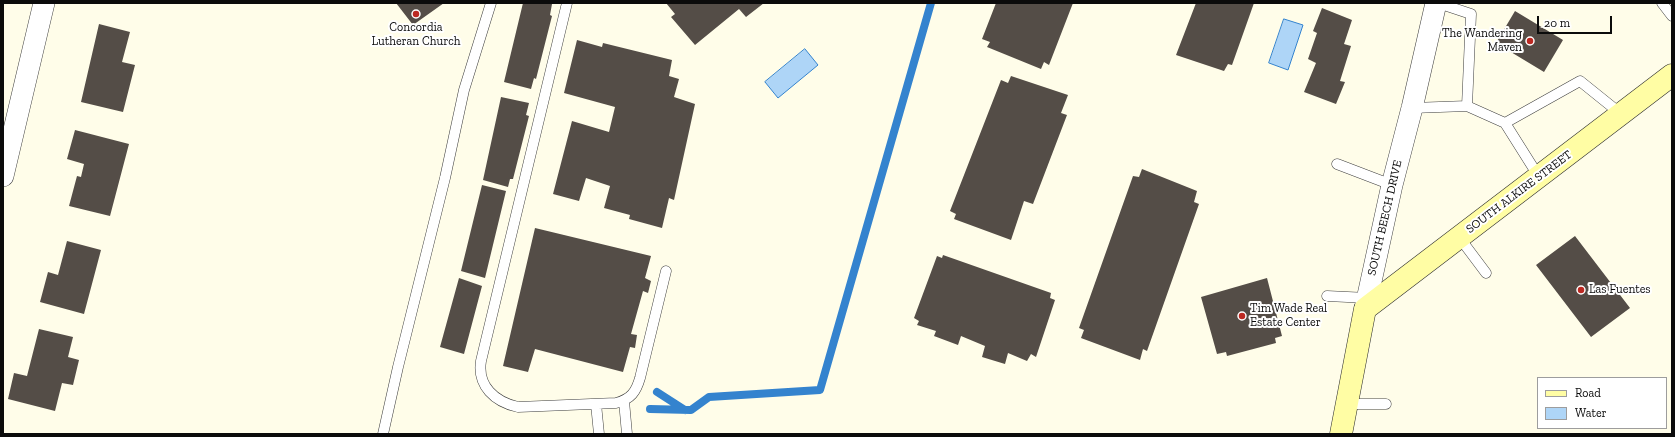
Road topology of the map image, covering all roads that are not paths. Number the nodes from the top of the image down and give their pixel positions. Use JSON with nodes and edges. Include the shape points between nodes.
{"nodes":[{"id":1,"x":44,"y":3,"type":"edge"},
{"id":2,"x":491,"y":3,"type":"edge"},
{"id":3,"x":567,"y":3,"type":"edge"},
{"id":4,"x":1437,"y":3,"type":"edge"},
{"id":5,"x":1662,"y":3,"type":"edge"},
{"id":6,"x":1672,"y":16,"type":"edge"},
{"id":7,"x":1672,"y":75,"type":"edge"},
{"id":8,"x":1466,"y":106,"type":"junction"},
{"id":9,"x":1412,"y":108,"type":"junction"},
{"id":10,"x":1621,"y":114,"type":"junction"},
{"id":11,"x":1505,"y":123,"type":"junction"},
{"id":12,"x":1336,"y":164,"type":"dead end"},
{"id":13,"x":3,"y":176,"type":"edge"},
{"id":14,"x":1539,"y":177,"type":"junction"},
{"id":15,"x":1392,"y":185,"type":"junction"},
{"id":16,"x":1459,"y":237,"type":"junction"},
{"id":17,"x":666,"y":271,"type":"dead end"},
{"id":18,"x":1486,"y":273,"type":"dead end"},
{"id":19,"x":1327,"y":296,"type":"dead end"},
{"id":20,"x":1366,"y":303,"type":"junction"},
{"id":21,"x":624,"y":401,"type":"junction"},
{"id":22,"x":596,"y":404,"type":"junction"},
{"id":23,"x":1346,"y":404,"type":"junction"},
{"id":24,"x":1386,"y":404,"type":"dead end"},
{"id":25,"x":383,"y":434,"type":"edge"},
{"id":26,"x":599,"y":434,"type":"edge"},
{"id":27,"x":627,"y":434,"type":"edge"},
{"id":28,"x":1341,"y":434,"type":"edge"}],
"edges":[{"from":1,"to":13,"type":"street"},
{"from":2,"to":25,"type":"lane","via":[[464,90]]},
{"from":3,"to":22,"type":"lane","via":[[481,361],[480,375],[488,390],[509,405],[532,407]]},
{"from":4,"to":8,"type":"lane","via":[[1471,14]]},
{"from":4,"to":9,"type":"street","name":"SOUTH BEECH DRIVE"},
{"from":5,"to":6,"type":"lane"},
{"from":7,"to":10,"type":"street","name":"SOUTH ALKIRE STREET"},
{"from":8,"to":9,"type":"lane"},
{"from":8,"to":11,"type":"lane"},
{"from":9,"to":15,"type":"street","name":"SOUTH BEECH DRIVE"},
{"from":10,"to":11,"type":"lane","via":[[1580,81]]},
{"from":10,"to":14,"type":"street","name":"SOUTH ALKIRE STREET"},
{"from":11,"to":14,"type":"lane"},
{"from":12,"to":15,"type":"lane"},
{"from":14,"to":16,"type":"street","name":"SOUTH ALKIRE STREET"},
{"from":15,"to":20,"type":"street","name":"SOUTH BEECH DRIVE"},
{"from":16,"to":18,"type":"lane"},
{"from":16,"to":20,"type":"street","name":"SOUTH ALKIRE STREET"},
{"from":17,"to":21,"type":"lane","via":[[639,383],[631,397]]},
{"from":19,"to":20,"type":"lane"},
{"from":20,"to":23,"type":"street","name":"SOUTH BEECH DRIVE"},
{"from":21,"to":22,"type":"lane"},
{"from":21,"to":27,"type":"lane"},
{"from":22,"to":26,"type":"lane"},
{"from":23,"to":24,"type":"lane"},
{"from":23,"to":28,"type":"street","name":"SOUTH BEECH DRIVE"}]}
